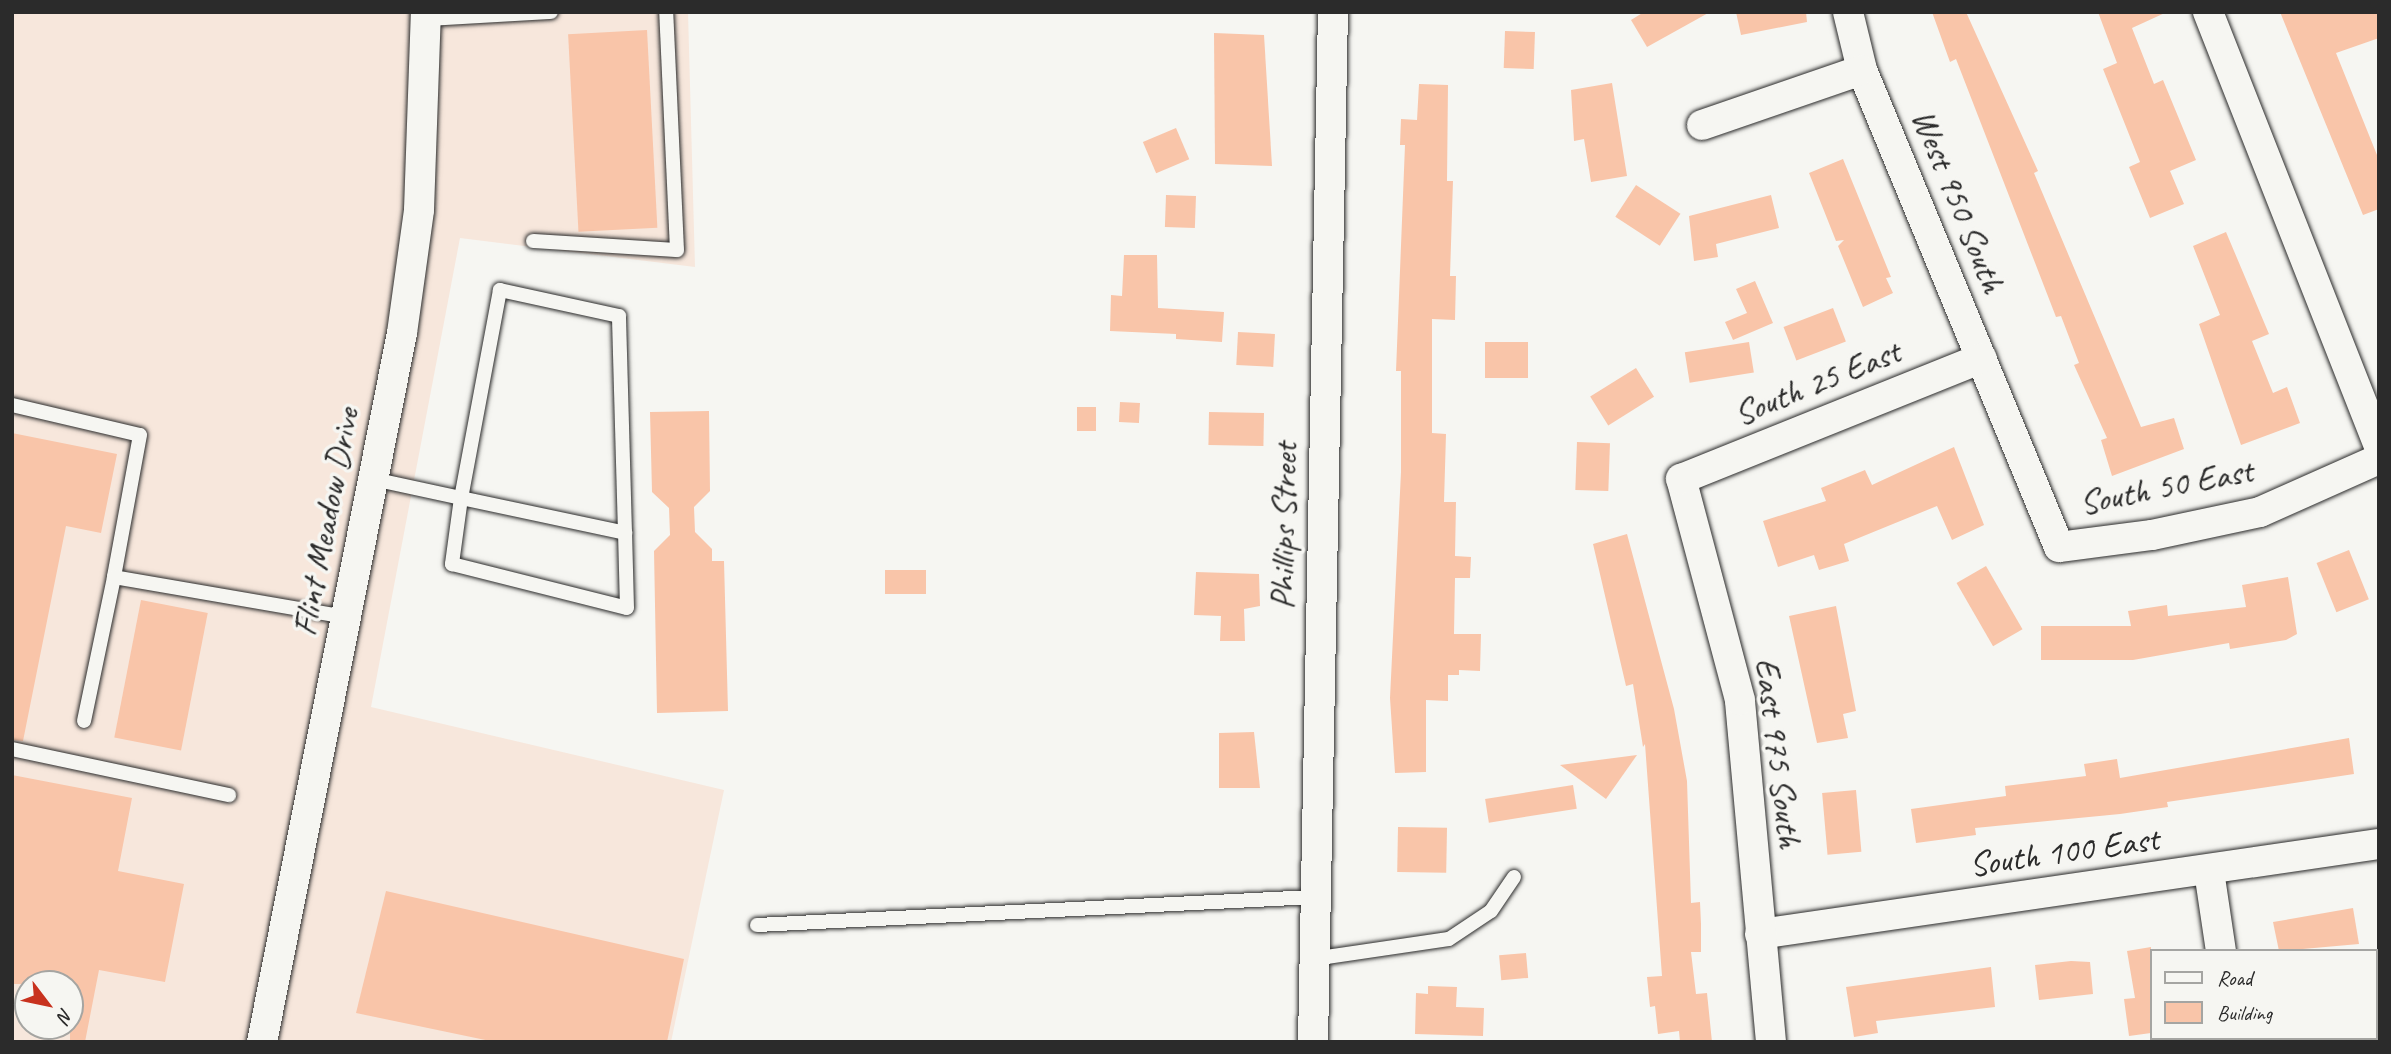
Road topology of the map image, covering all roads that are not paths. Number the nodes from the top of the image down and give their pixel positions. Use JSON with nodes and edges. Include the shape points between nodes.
{"nodes":[{"id":1,"x":551,"y":12,"type":"edge"},
{"id":2,"x":666,"y":12,"type":"edge"},
{"id":3,"x":1333,"y":12,"type":"edge"},
{"id":4,"x":1848,"y":12,"type":"edge"},
{"id":5,"x":2208,"y":12,"type":"edge"},
{"id":6,"x":426,"y":16,"type":"edge"},
{"id":7,"x":1862,"y":69,"type":"junction"},
{"id":8,"x":1702,"y":125,"type":"dead end"},
{"id":9,"x":533,"y":241,"type":"dead end"},
{"id":10,"x":1982,"y":358,"type":"junction"},
{"id":11,"x":12,"y":405,"type":"edge"},
{"id":12,"x":2006,"y":416,"type":"joint"},
{"id":13,"x":2379,"y":447,"type":"edge"},
{"id":14,"x":2379,"y":459,"type":"edge"},
{"id":15,"x":373,"y":479,"type":"junction"},
{"id":16,"x":1681,"y":479,"type":"joint"},
{"id":17,"x":461,"y":498,"type":"junction"},
{"id":18,"x":625,"y":533,"type":"junction"},
{"id":19,"x":114,"y":578,"type":"junction"},
{"id":20,"x":346,"y":617,"type":"junction"},
{"id":21,"x":84,"y":721,"type":"dead end"},
{"id":22,"x":12,"y":749,"type":"edge"},
{"id":23,"x":229,"y":795,"type":"dead end"},
{"id":24,"x":2379,"y":844,"type":"edge"},
{"id":25,"x":2208,"y":871,"type":"junction"},
{"id":26,"x":1514,"y":877,"type":"dead end"},
{"id":27,"x":1314,"y":897,"type":"junction"},
{"id":28,"x":757,"y":925,"type":"dead end"},
{"id":29,"x":1760,"y":934,"type":"junction"},
{"id":30,"x":2221,"y":949,"type":"edge"},
{"id":31,"x":1313,"y":959,"type":"junction"},
{"id":32,"x":262,"y":1042,"type":"edge"},
{"id":33,"x":1312,"y":1042,"type":"edge"},
{"id":34,"x":1771,"y":1042,"type":"edge"}],
"edges":[{"from":1,"to":6,"type":"lane"},
{"from":2,"to":9,"type":"lane","via":[[677,250]]},
{"from":3,"to":27,"type":"street","name":"Phillips Street"},
{"from":4,"to":7,"type":"street","name":"West 950 South"},
{"from":5,"to":13,"type":"street"},
{"from":6,"to":15,"type":"street","name":"Flint Meadow Drive","via":[[419,210],[402,332]]},
{"from":7,"to":8,"type":"street"},
{"from":7,"to":10,"type":"street","name":"West 950 South"},
{"from":10,"to":12,"type":"street","name":"West 950 South"},
{"from":10,"to":16,"type":"street","name":"South 25 East"},
{"from":11,"to":19,"type":"lane","via":[[140,435]]},
{"from":12,"to":14,"type":"street","name":"South 50 East","via":[[2059,547],[2152,535],[2260,512]]},
{"from":15,"to":17,"type":"lane"},
{"from":15,"to":20,"type":"street","name":"Flint Meadow Drive"},
{"from":16,"to":29,"type":"street","name":"East 975 South","via":[[1740,700]]},
{"from":17,"to":18,"type":"lane"},
{"from":17,"to":18,"type":"lane","via":[[452,564],[627,608]]},
{"from":17,"to":18,"type":"lane","via":[[500,290],[619,316]]},
{"from":19,"to":20,"type":"lane"},
{"from":19,"to":21,"type":"lane"},
{"from":20,"to":32,"type":"street","name":"Flint Meadow Drive"},
{"from":22,"to":23,"type":"lane"},
{"from":24,"to":25,"type":"street","name":"South 100 East"},
{"from":25,"to":29,"type":"street","name":"South 100 East"},
{"from":25,"to":30,"type":"street"},
{"from":26,"to":31,"type":"lane","via":[[1491,911],[1449,939]]},
{"from":27,"to":28,"type":"lane"},
{"from":27,"to":31,"type":"street","name":"Phillips Street"},
{"from":29,"to":34,"type":"street","name":"East 975 South"},
{"from":31,"to":33,"type":"street","name":"Phillips Street"}]}
